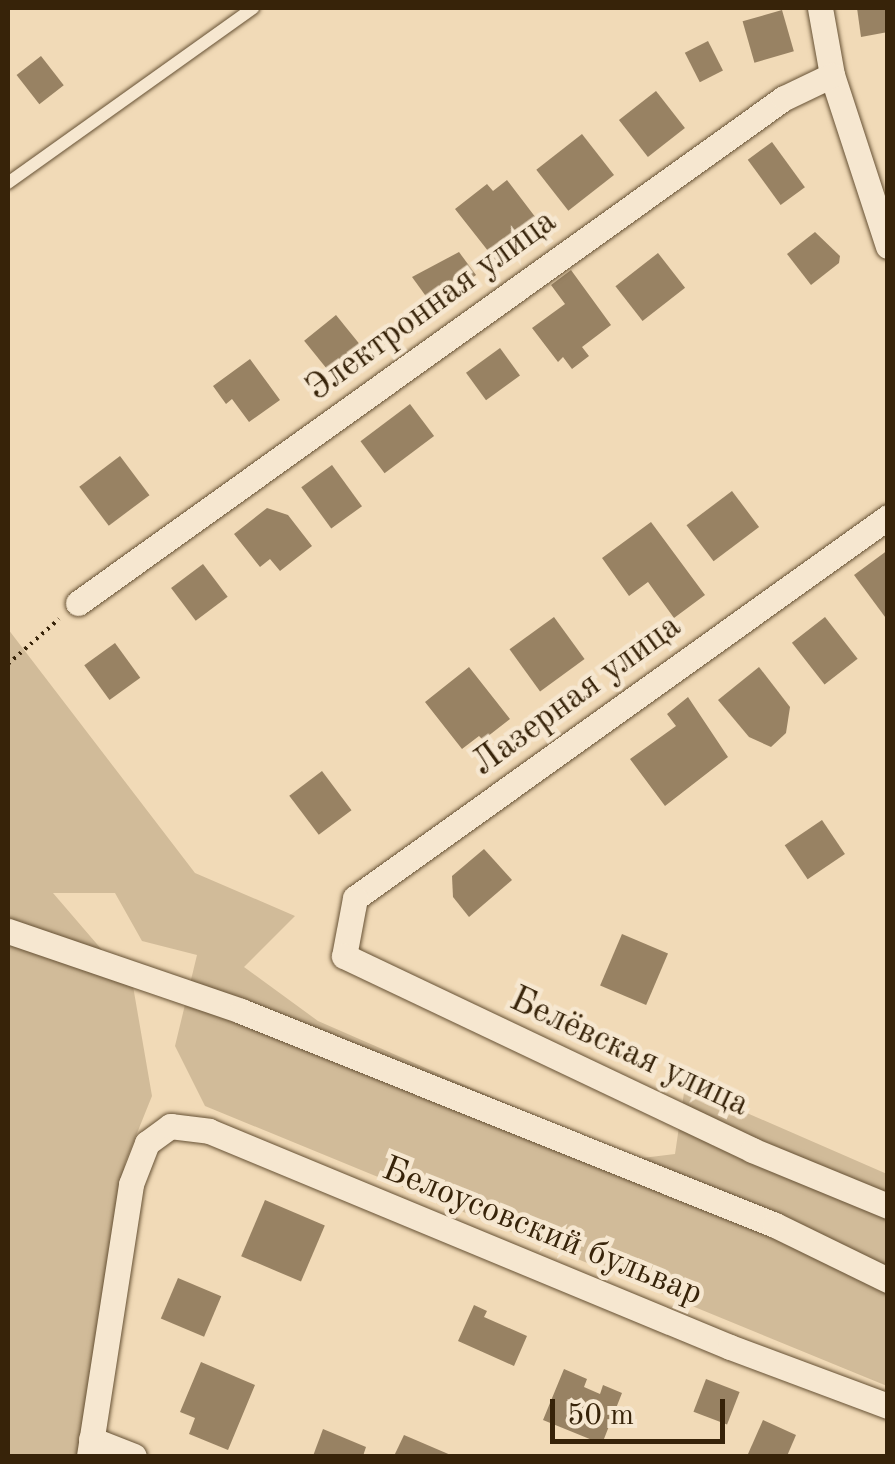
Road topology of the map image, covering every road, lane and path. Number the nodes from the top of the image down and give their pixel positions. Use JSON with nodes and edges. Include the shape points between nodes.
{"nodes":[{"id":1,"x":253,"y":8,"type":"edge"},
{"id":2,"x":820,"y":8,"type":"edge"},
{"id":3,"x":832,"y":75,"type":"junction"},
{"id":4,"x":8,"y":182,"type":"edge"},
{"id":5,"x":888,"y":246,"type":"edge"},
{"id":6,"x":888,"y":517,"type":"edge"},
{"id":7,"x":78,"y":602,"type":"joint"},
{"id":8,"x":8,"y":664,"type":"edge"},
{"id":9,"x":8,"y":931,"type":"edge"},
{"id":10,"x":344,"y":956,"type":"joint"},
{"id":11,"x":888,"y":1206,"type":"edge"},
{"id":12,"x":888,"y":1280,"type":"edge"},
{"id":13,"x":888,"y":1406,"type":"edge"},
{"id":14,"x":90,"y":1448,"type":"edge"},
{"id":15,"x":134,"y":1456,"type":"edge"}],
"edges":[{"from":1,"to":4,"type":"lane"},
{"from":2,"to":3,"type":"street"},
{"from":3,"to":5,"type":"street"},
{"from":3,"to":7,"type":"street","name":"Электронная улица","via":[[784,98]]},
{"from":6,"to":10,"type":"street","name":"Лазерная улица","via":[[355,898]]},
{"from":7,"to":8,"type":"path"},
{"from":9,"to":12,"type":"street","via":[[241,1011],[775,1225]]},
{"from":10,"to":11,"type":"street","name":"Белёвская улица","via":[[752,1150]]},
{"from":13,"to":14,"type":"street","name":"Белоусовский бульвар","via":[[209,1131],[170,1126],[147,1144],[131,1184]]},
{"from":14,"to":15,"type":"street"}]}
